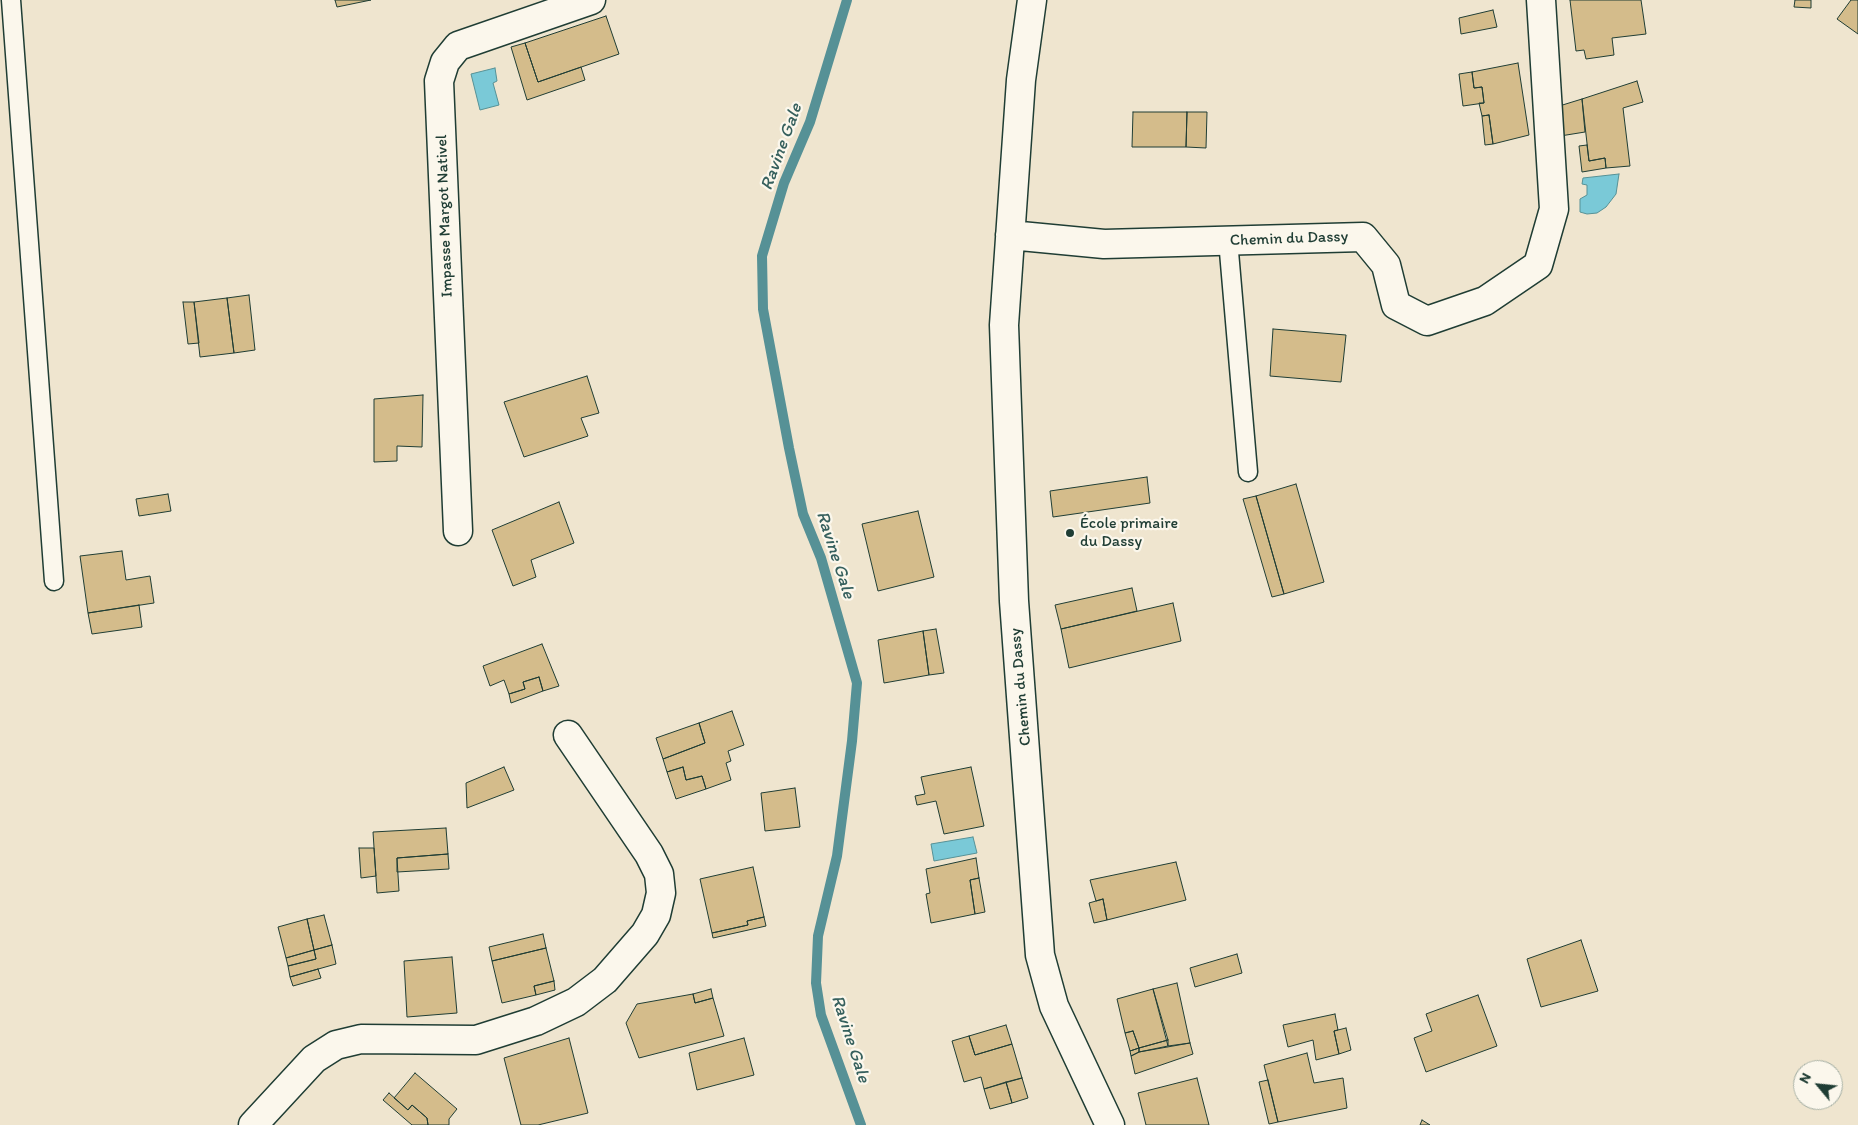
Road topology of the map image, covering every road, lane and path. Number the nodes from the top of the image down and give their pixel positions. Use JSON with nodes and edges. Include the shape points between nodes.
{"nodes":[{"id":1,"x":10,"y":0,"type":"edge"},
{"id":2,"x":591,"y":0,"type":"edge"},
{"id":3,"x":1032,"y":0,"type":"edge"},
{"id":4,"x":1541,"y":0,"type":"edge"},
{"id":5,"x":1010,"y":235,"type":"junction"},
{"id":6,"x":1228,"y":240,"type":"junction"},
{"id":7,"x":1248,"y":472,"type":"dead end"},
{"id":8,"x":458,"y":532,"type":"dead end"},
{"id":9,"x":54,"y":581,"type":"dead end"},
{"id":10,"x":568,"y":735,"type":"dead end"},
{"id":11,"x":253,"y":1125,"type":"edge"},
{"id":12,"x":1110,"y":1125,"type":"edge"}],
"edges":[{"from":1,"to":9,"type":"lane"},
{"from":2,"to":8,"type":"street","name":"Impasse Margot Nativel","via":[[458,46],[444,62],[439,81]]},
{"from":3,"to":5,"type":"street","name":"Chemin du Dassy","via":[[1021,80]]},
{"from":4,"to":6,"type":"street","name":"Chemin du Dassy","via":[[1554,209],[1538,265],[1485,301],[1427,321],[1396,305],[1386,265],[1363,237]]},
{"from":5,"to":6,"type":"street","name":"Chemin du Dassy","via":[[1104,244]]},
{"from":5,"to":12,"type":"street","name":"Chemin du Dassy","via":[[1004,325],[1014,600],[1040,955],[1054,1006]]},
{"from":6,"to":7,"type":"lane"},
{"from":10,"to":11,"type":"street","via":[[649,854],[658,874],[661,893],[656,915],[645,934],[605,980],[576,1002],[536,1021],[476,1040],[361,1039],[336,1045],[314,1059]]}]}
